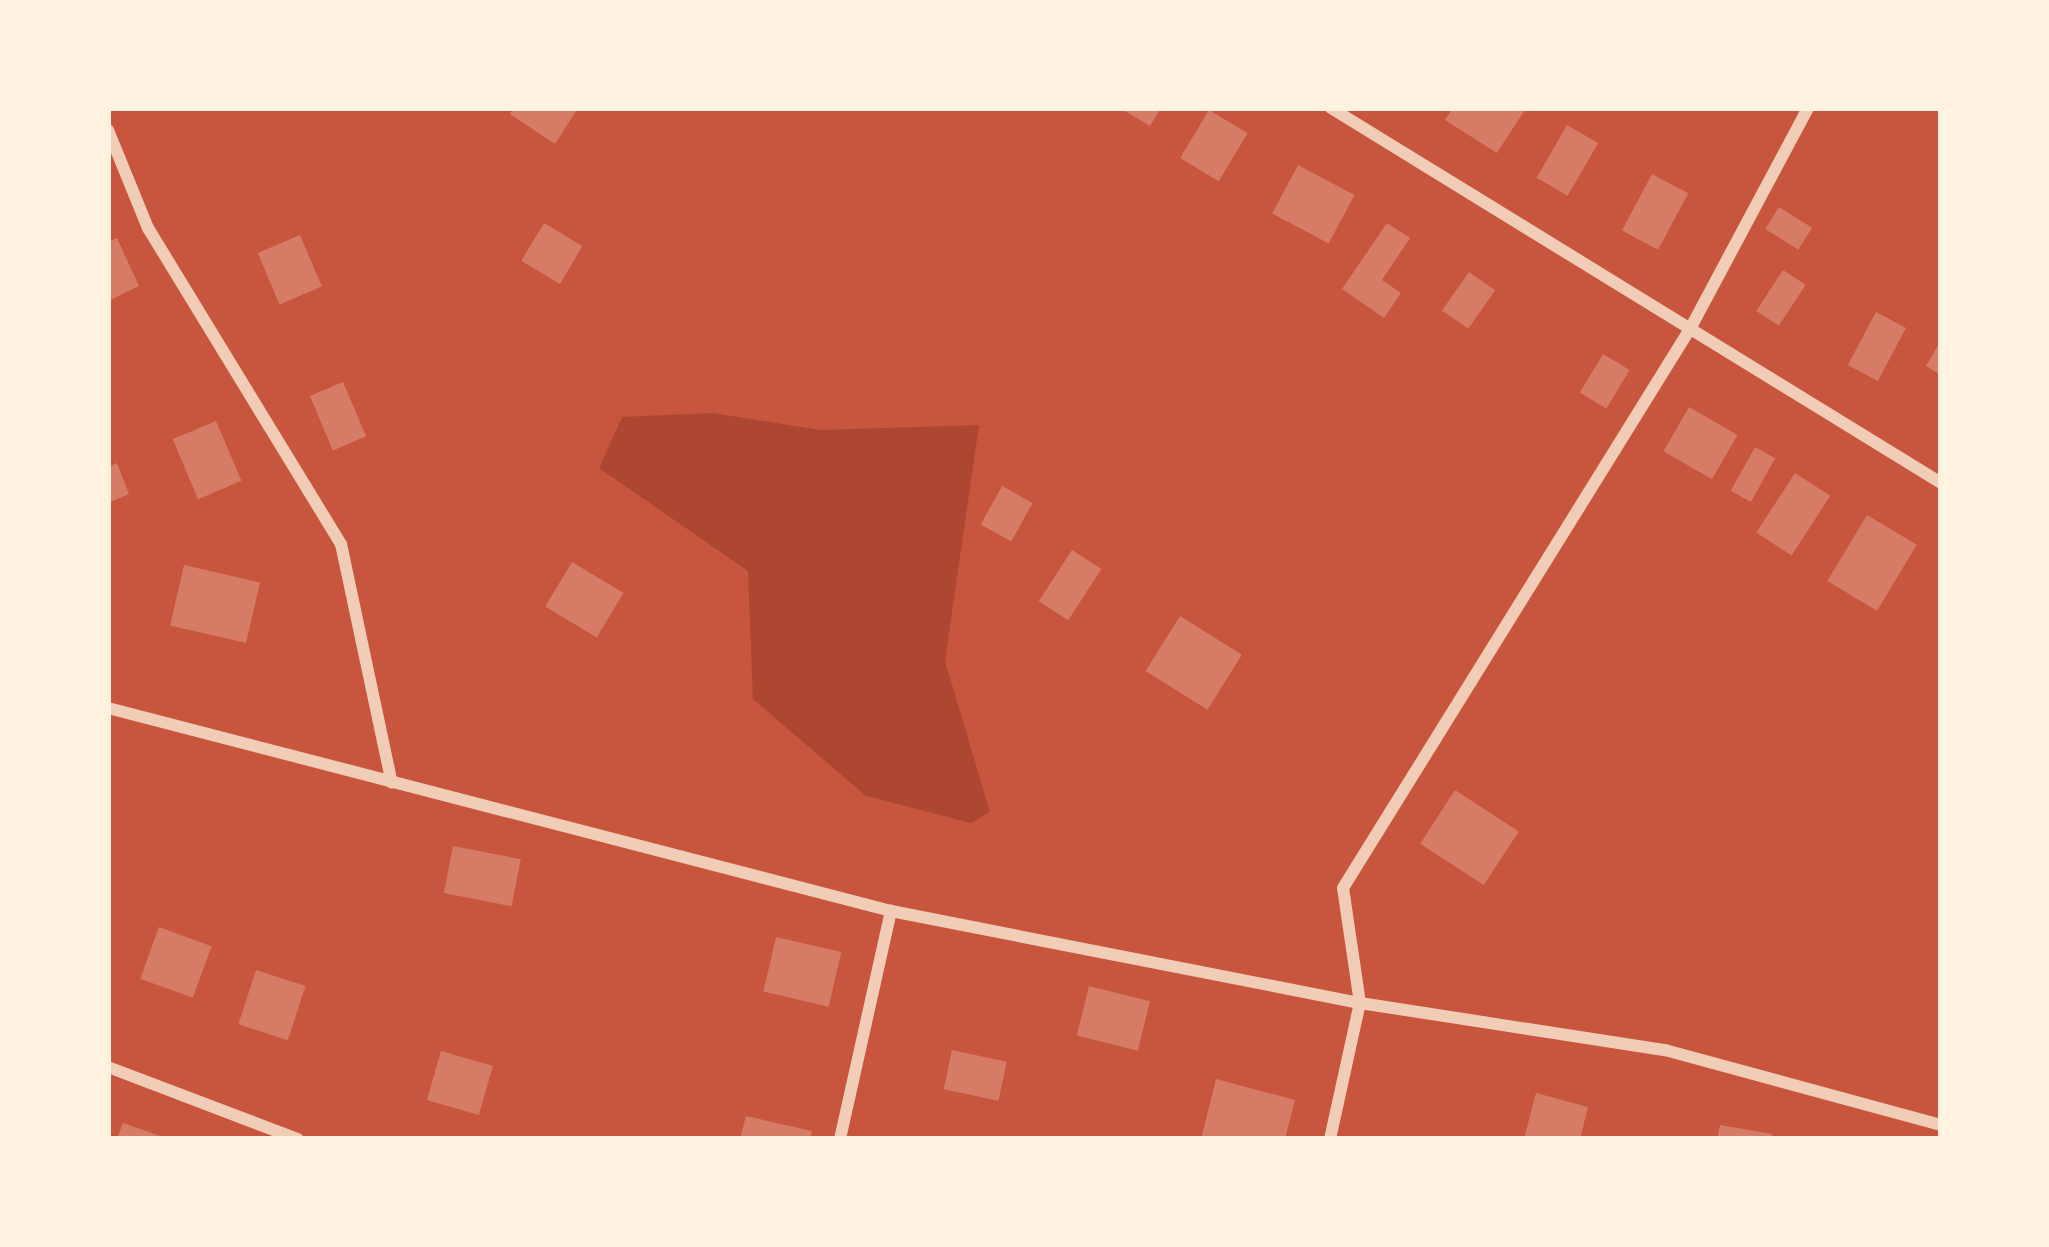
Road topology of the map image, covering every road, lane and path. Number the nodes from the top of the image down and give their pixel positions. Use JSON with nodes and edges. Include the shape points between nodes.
{"nodes":[{"id":1,"x":1331,"y":108,"type":"edge"},
{"id":2,"x":1808,"y":108,"type":"edge"},
{"id":3,"x":108,"y":130,"type":"edge"},
{"id":4,"x":1690,"y":329,"type":"junction"},
{"id":5,"x":1941,"y":482,"type":"edge"},
{"id":6,"x":108,"y":708,"type":"edge"},
{"id":7,"x":392,"y":784,"type":"junction"},
{"id":8,"x":891,"y":910,"type":"junction"},
{"id":9,"x":1360,"y":1003,"type":"junction"},
{"id":10,"x":108,"y":1067,"type":"edge"},
{"id":11,"x":1941,"y":1124,"type":"edge"},
{"id":12,"x":298,"y":1139,"type":"edge"},
{"id":13,"x":839,"y":1139,"type":"edge"},
{"id":14,"x":1330,"y":1139,"type":"edge"}],
"edges":[{"from":1,"to":4,"type":"street"},
{"from":2,"to":4,"type":"street"},
{"from":3,"to":7,"type":"street","via":[[148,228],[341,544]]},
{"from":4,"to":5,"type":"street"},
{"from":4,"to":9,"type":"street","via":[[1343,888]]},
{"from":6,"to":7,"type":"street"},
{"from":7,"to":8,"type":"street"},
{"from":8,"to":9,"type":"street"},
{"from":8,"to":13,"type":"street"},
{"from":9,"to":11,"type":"street","via":[[1665,1050]]},
{"from":9,"to":14,"type":"street"},
{"from":10,"to":12,"type":"street"}]}
